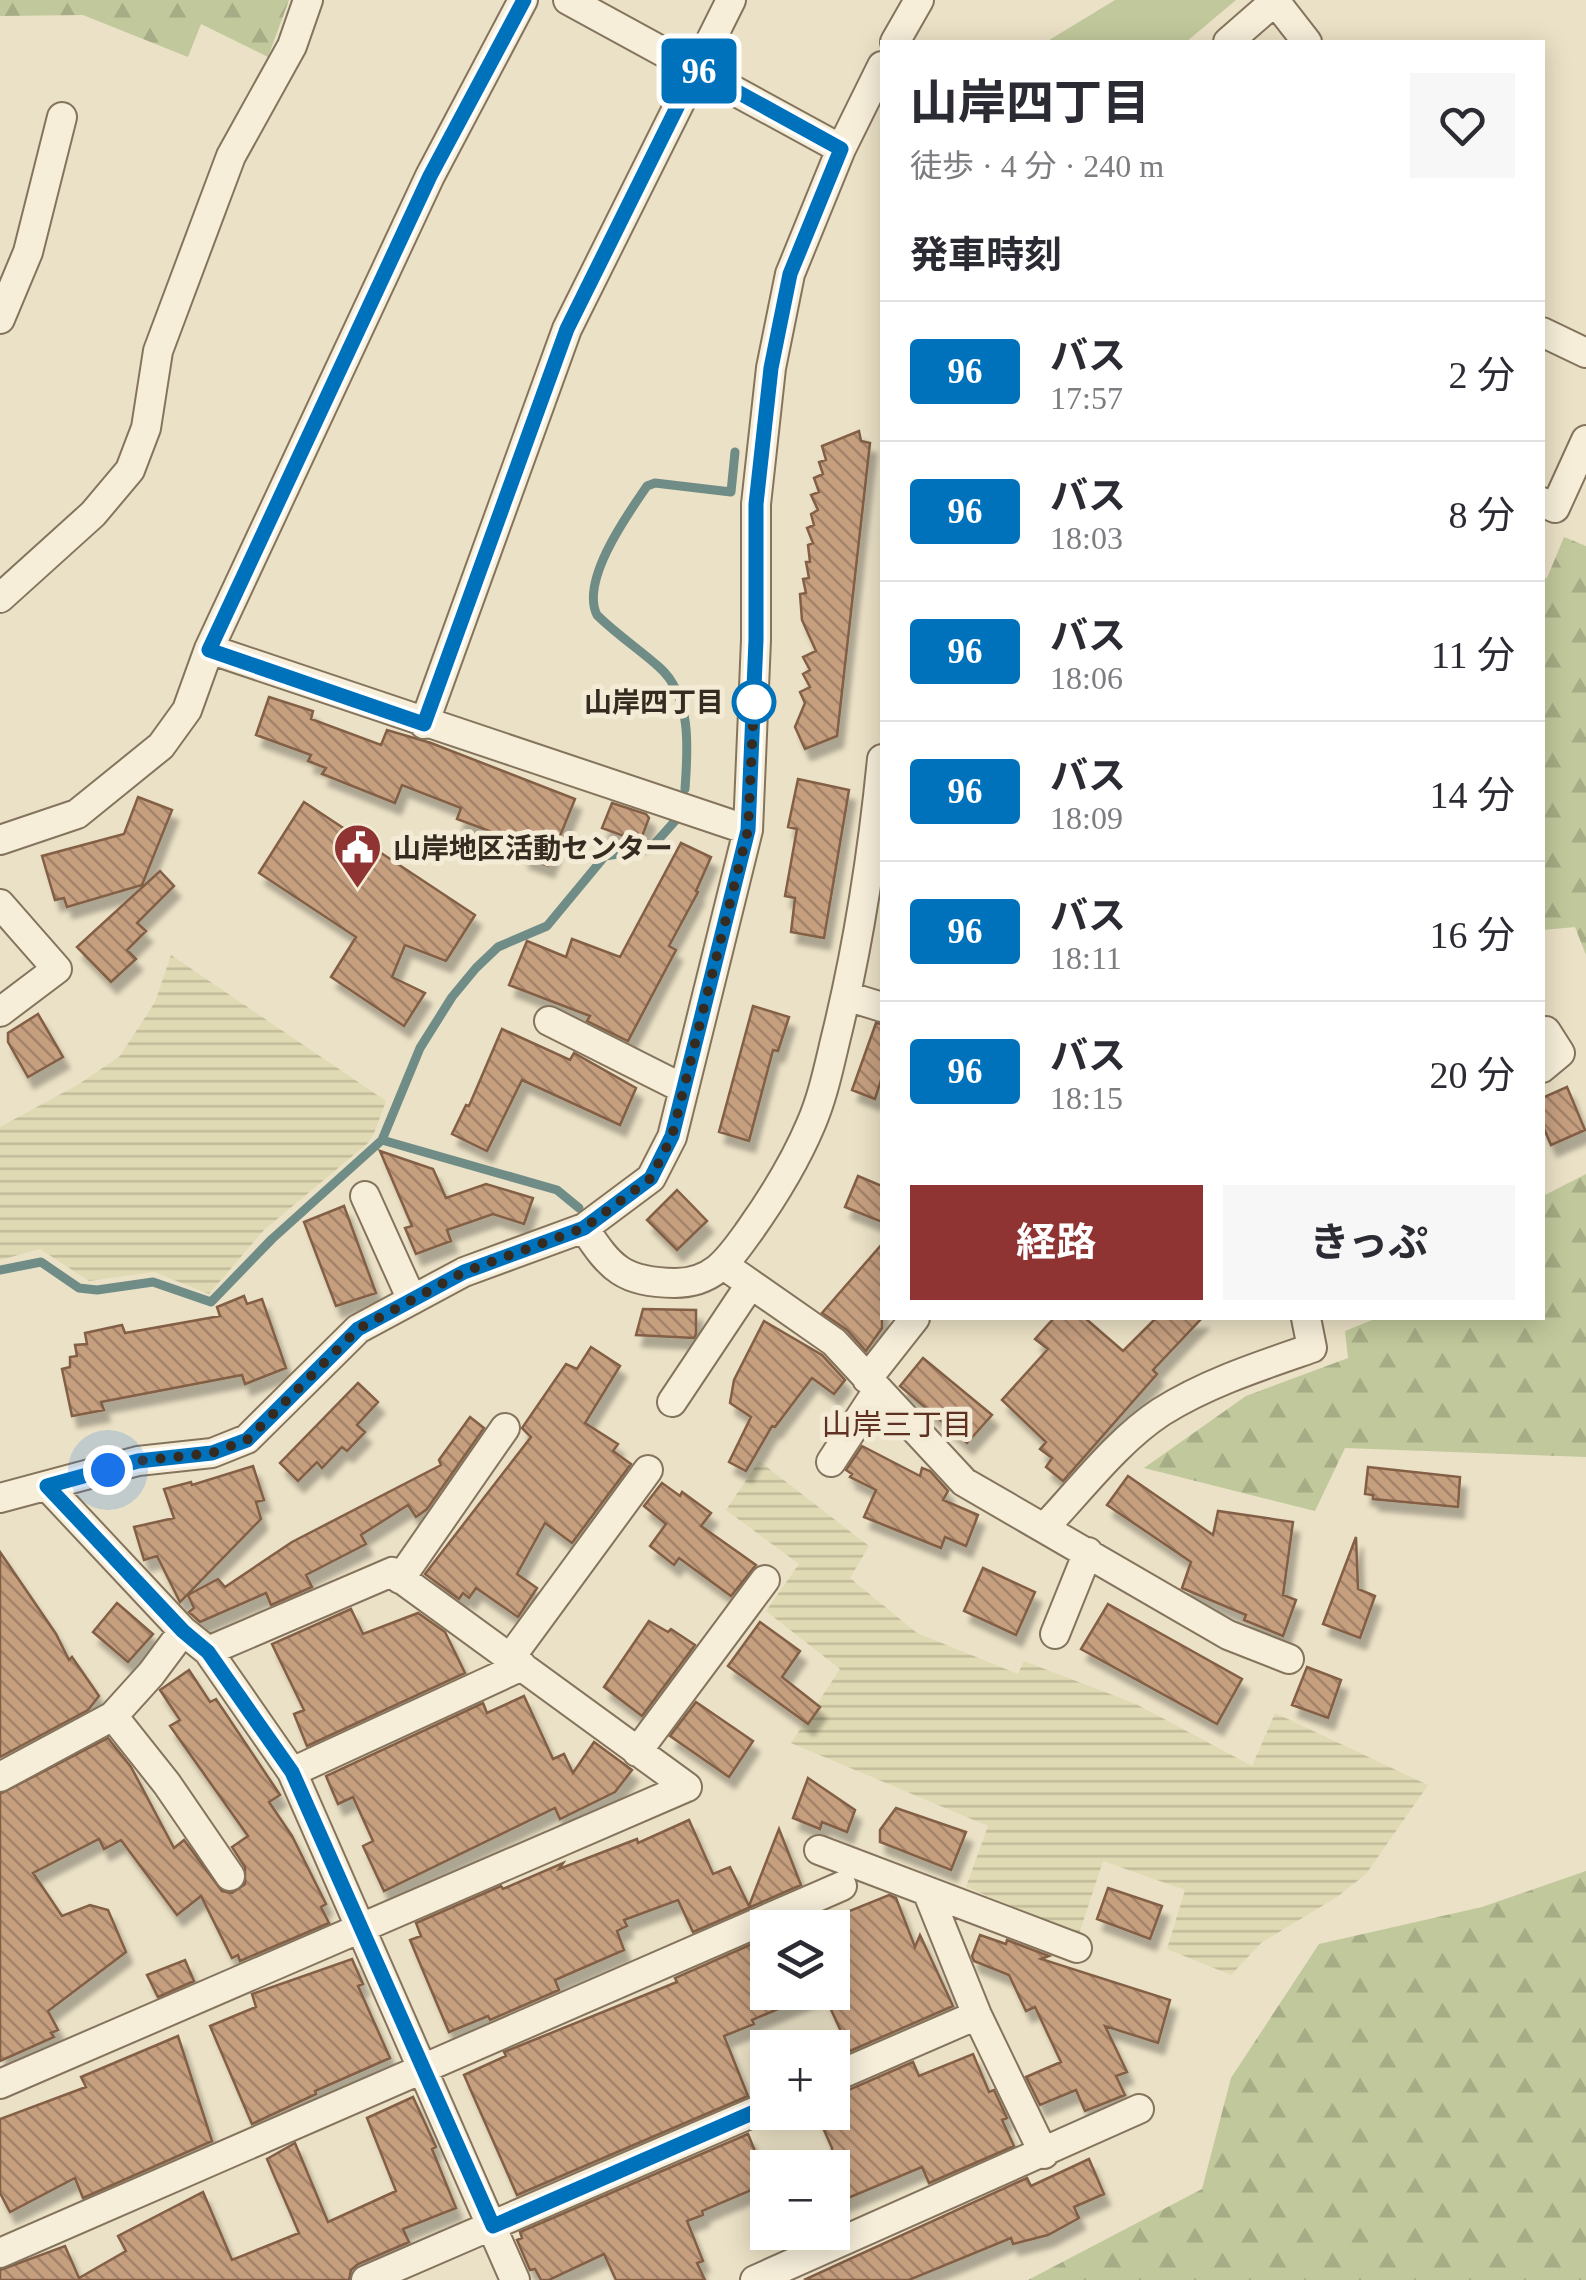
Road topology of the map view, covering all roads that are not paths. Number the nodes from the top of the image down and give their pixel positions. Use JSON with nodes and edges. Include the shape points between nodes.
{"nodes":[{"id":1,"x":308,"y":0,"type":"edge"},
{"id":2,"x":524,"y":0,"type":"edge"},
{"id":3,"x":568,"y":0,"type":"edge"},
{"id":4,"x":731,"y":0,"type":"edge"},
{"id":5,"x":919,"y":0,"type":"edge"},
{"id":6,"x":896,"y":40,"type":"edge"},
{"id":7,"x":1230,"y":40,"type":"edge"},
{"id":8,"x":1305,"y":40,"type":"edge"},
{"id":9,"x":696,"y":69,"type":"junction"},
{"id":10,"x":880,"y":70,"type":"edge"},
{"id":11,"x":62,"y":116,"type":"dead end"},
{"id":12,"x":841,"y":149,"type":"junction"},
{"id":13,"x":0,"y":320,"type":"edge"},
{"id":14,"x":1545,"y":333,"type":"edge"},
{"id":15,"x":1586,"y":353,"type":"edge"},
{"id":16,"x":1586,"y":440,"type":"edge"},
{"id":17,"x":1545,"y":503,"type":"edge"},
{"id":18,"x":0,"y":598,"type":"edge"},
{"id":19,"x":209,"y":650,"type":"junction"},
{"id":20,"x":424,"y":724,"type":"junction"},
{"id":21,"x":880,"y":779,"type":"edge"},
{"id":22,"x":748,"y":830,"type":"junction"},
{"id":23,"x":0,"y":840,"type":"edge"},
{"id":24,"x":0,"y":904,"type":"edge"},
{"id":25,"x":846,"y":996,"type":"junction"},
{"id":26,"x":880,"y":1005,"type":"edge"},
{"id":27,"x":0,"y":1012,"type":"edge"},
{"id":28,"x":549,"y":1021,"type":"dead end"},
{"id":29,"x":1545,"y":1031,"type":"edge"},
{"id":30,"x":1545,"y":1066,"type":"edge"},
{"id":31,"x":684,"y":1089,"type":"junction"},
{"id":32,"x":365,"y":1196,"type":"dead end"},
{"id":33,"x":584,"y":1228,"type":"junction"},
{"id":34,"x":725,"y":1266,"type":"junction"},
{"id":35,"x":750,"y":1284,"type":"junction"},
{"id":36,"x":412,"y":1300,"type":"junction"},
{"id":37,"x":915,"y":1320,"type":"edge"},
{"id":38,"x":1306,"y":1320,"type":"edge"},
{"id":39,"x":872,"y":1384,"type":"junction"},
{"id":40,"x":672,"y":1402,"type":"dead end"},
{"id":41,"x":505,"y":1428,"type":"dead end"},
{"id":42,"x":831,"y":1462,"type":"dead end"},
{"id":43,"x":648,"y":1470,"type":"dead end"},
{"id":44,"x":47,"y":1486,"type":"junction"},
{"id":45,"x":0,"y":1498,"type":"edge"},
{"id":46,"x":1044,"y":1527,"type":"junction"},
{"id":47,"x":1088,"y":1552,"type":"junction"},
{"id":48,"x":400,"y":1579,"type":"junction"},
{"id":49,"x":765,"y":1580,"type":"dead end"},
{"id":50,"x":183,"y":1631,"type":"junction"},
{"id":51,"x":1056,"y":1634,"type":"dead end"},
{"id":52,"x":208,"y":1652,"type":"junction"},
{"id":53,"x":1290,"y":1659,"type":"dead end"},
{"id":54,"x":516,"y":1662,"type":"junction"},
{"id":55,"x":113,"y":1716,"type":"junction"},
{"id":56,"x":637,"y":1752,"type":"junction"},
{"id":57,"x":292,"y":1772,"type":"junction"},
{"id":58,"x":0,"y":1778,"type":"edge"},
{"id":59,"x":819,"y":1850,"type":"dead end"},
{"id":60,"x":230,"y":1876,"type":"dead end"},
{"id":61,"x":842,"y":1886,"type":"dead end"},
{"id":62,"x":927,"y":1891,"type":"junction"},
{"id":63,"x":361,"y":1925,"type":"junction"},
{"id":64,"x":1077,"y":1948,"type":"dead end"},
{"id":65,"x":977,"y":2015,"type":"junction"},
{"id":66,"x":423,"y":2070,"type":"junction"},
{"id":67,"x":850,"y":2070,"type":"edge"},
{"id":68,"x":0,"y":2084,"type":"edge"},
{"id":69,"x":1139,"y":2110,"type":"dead end"},
{"id":70,"x":750,"y":2114,"type":"edge"},
{"id":71,"x":1044,"y":2154,"type":"junction"},
{"id":72,"x":493,"y":2226,"type":"junction"},
{"id":73,"x":0,"y":2254,"type":"edge"},
{"id":74,"x":366,"y":2280,"type":"edge"},
{"id":75,"x":515,"y":2280,"type":"edge"},
{"id":76,"x":756,"y":2280,"type":"edge"}],
"edges":[{"from":1,"to":18,"type":"street","via":[[292,46],[230,156],[158,351],[146,428],[130,470]]},
{"from":2,"to":19,"type":"street","via":[[430,176]]},
{"from":3,"to":9,"type":"street"},
{"from":4,"to":9,"type":"street"},
{"from":5,"to":6,"type":"street"},
{"from":7,"to":8,"type":"street","via":[[1275,1]]},
{"from":9,"to":12,"type":"street"},
{"from":9,"to":20,"type":"street","via":[[567,329]]},
{"from":10,"to":12,"type":"street"},
{"from":11,"to":13,"type":"street","via":[[28,252]]},
{"from":12,"to":22,"type":"street","via":[[790,274],[771,368],[756,504]]},
{"from":14,"to":15,"type":"street"},
{"from":16,"to":17,"type":"street","via":[[1555,508]]},
{"from":19,"to":20,"type":"street"},
{"from":19,"to":23,"type":"street","via":[[187,710],[161,746],[78,814]]},
{"from":20,"to":22,"type":"street"},
{"from":21,"to":25,"type":"street"},
{"from":22,"to":31,"type":"street"},
{"from":24,"to":27,"type":"street","via":[[57,970]]},
{"from":25,"to":26,"type":"street"},
{"from":25,"to":34,"type":"street","via":[[812,1122],[775,1195]]},
{"from":28,"to":31,"type":"street"},
{"from":29,"to":30,"type":"street","via":[[1560,1053]]},
{"from":31,"to":33,"type":"street","via":[[672,1136],[651,1178]]},
{"from":32,"to":36,"type":"street"},
{"from":33,"to":34,"type":"street","via":[[625,1276],[681,1283]]},
{"from":33,"to":36,"type":"street","via":[[464,1272]]},
{"from":34,"to":35,"type":"street"},
{"from":35,"to":39,"type":"street","via":[[834,1342]]},
{"from":35,"to":40,"type":"street"},
{"from":36,"to":44,"type":"street","via":[[358,1329],[247,1440]]},
{"from":37,"to":39,"type":"street"},
{"from":38,"to":46,"type":"street","via":[[1312,1348],[1237,1374],[1160,1413]]},
{"from":39,"to":42,"type":"street"},
{"from":39,"to":46,"type":"street","via":[[964,1482]]},
{"from":41,"to":48,"type":"street"},
{"from":43,"to":54,"type":"street"},
{"from":44,"to":45,"type":"street"},
{"from":44,"to":50,"type":"street"},
{"from":46,"to":47,"type":"street"},
{"from":47,"to":51,"type":"street"},
{"from":47,"to":53,"type":"street","via":[[1228,1634]]},
{"from":48,"to":52,"type":"street","via":[[392,1572]]},
{"from":48,"to":54,"type":"street"},
{"from":49,"to":56,"type":"street"},
{"from":50,"to":52,"type":"street"},
{"from":50,"to":55,"type":"street"},
{"from":52,"to":57,"type":"street"},
{"from":54,"to":56,"type":"street"},
{"from":54,"to":57,"type":"street"},
{"from":55,"to":58,"type":"street"},
{"from":55,"to":60,"type":"street"},
{"from":56,"to":63,"type":"street","via":[[687,1787]]},
{"from":57,"to":63,"type":"street"},
{"from":59,"to":62,"type":"street"},
{"from":61,"to":66,"type":"street"},
{"from":62,"to":64,"type":"street"},
{"from":62,"to":65,"type":"street"},
{"from":63,"to":66,"type":"street"},
{"from":63,"to":68,"type":"street"},
{"from":65,"to":67,"type":"street"},
{"from":65,"to":71,"type":"street"},
{"from":66,"to":72,"type":"street"},
{"from":66,"to":73,"type":"street"},
{"from":69,"to":71,"type":"street"},
{"from":70,"to":72,"type":"street"},
{"from":71,"to":76,"type":"street"},
{"from":72,"to":74,"type":"street"},
{"from":72,"to":75,"type":"street"}]}
